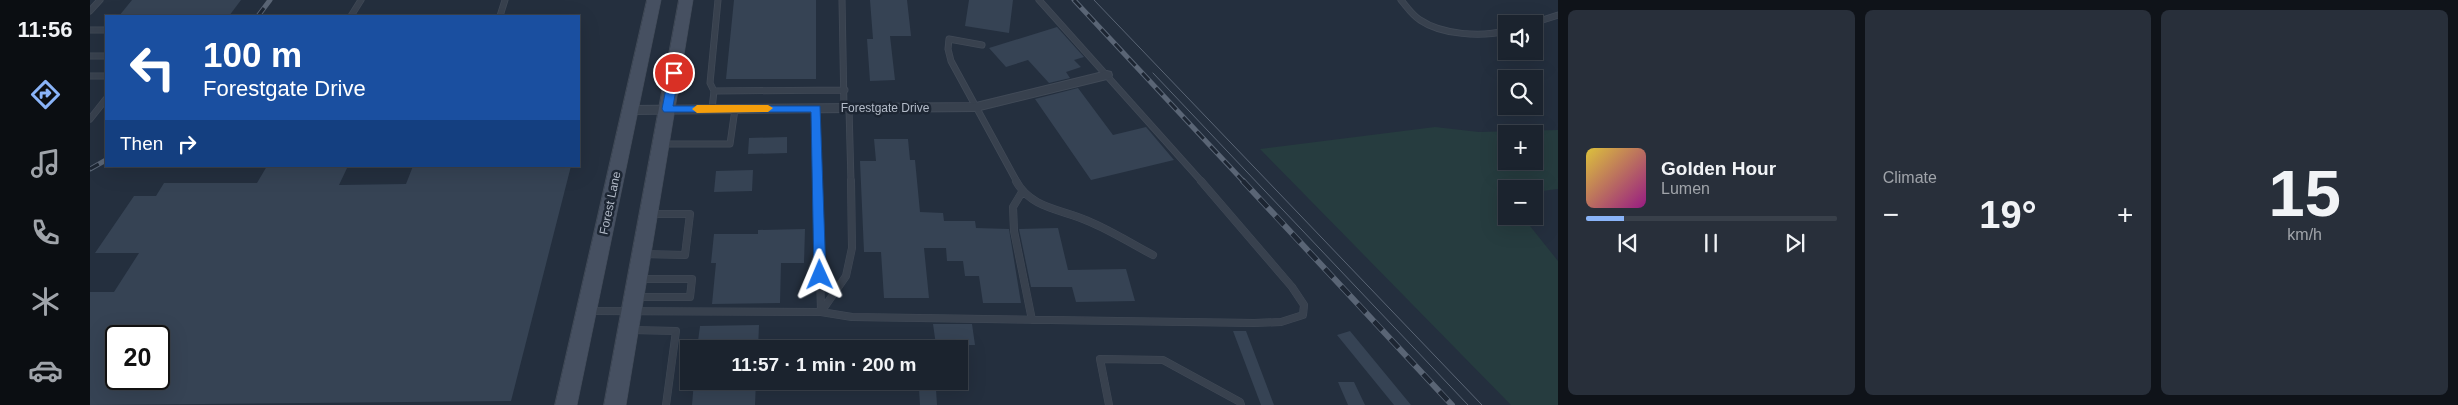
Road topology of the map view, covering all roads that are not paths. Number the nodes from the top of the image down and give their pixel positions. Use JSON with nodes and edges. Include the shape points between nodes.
{"nodes":[{"id":1,"x":100,"y":0,"type":"edge"},
{"id":2,"x":360,"y":0,"type":"edge"},
{"id":3,"x":505,"y":0,"type":"edge"},
{"id":4,"x":654,"y":0,"type":"edge"},
{"id":5,"x":686,"y":0,"type":"edge"},
{"id":6,"x":718,"y":0,"type":"edge"},
{"id":7,"x":842,"y":0,"type":"edge"},
{"id":8,"x":1039,"y":0,"type":"edge"},
{"id":9,"x":1401,"y":0,"type":"edge"},
{"id":10,"x":90,"y":11,"type":"edge"},
{"id":11,"x":352,"y":15,"type":"edge"},
{"id":12,"x":500,"y":15,"type":"edge"},
{"id":13,"x":1558,"y":15,"type":"edge"},
{"id":14,"x":1543,"y":20,"type":"edge"},
{"id":15,"x":90,"y":30,"type":"edge"},
{"id":16,"x":105,"y":30,"type":"edge"},
{"id":17,"x":1498,"y":34,"type":"edge"},
{"id":18,"x":982,"y":44,"type":"dead end"},
{"id":19,"x":90,"y":56,"type":"edge"},
{"id":20,"x":105,"y":56,"type":"edge"},
{"id":21,"x":90,"y":76,"type":"edge"},
{"id":22,"x":105,"y":76,"type":"edge"},
{"id":23,"x":1107,"y":76,"type":"junction"},
{"id":24,"x":845,"y":90,"type":"junction"},
{"id":25,"x":714,"y":91,"type":"junction"},
{"id":26,"x":105,"y":100,"type":"edge"},
{"id":27,"x":976,"y":107,"type":"junction"},
{"id":28,"x":816,"y":108,"type":"junction"},
{"id":29,"x":847,"y":108,"type":"junction"},
{"id":30,"x":667,"y":109,"type":"junction"},
{"id":31,"x":712,"y":109,"type":"junction"},
{"id":32,"x":735,"y":109,"type":"junction"},
{"id":33,"x":630,"y":110,"type":"junction"},
{"id":34,"x":90,"y":119,"type":"edge"},
{"id":35,"x":660,"y":144,"type":"junction"},
{"id":36,"x":1022,"y":192,"type":"junction"},
{"id":37,"x":648,"y":214,"type":"junction"},
{"id":38,"x":641,"y":254,"type":"junction"},
{"id":39,"x":1153,"y":255,"type":"dead end"},
{"id":40,"x":637,"y":279,"type":"junction"},
{"id":41,"x":633,"y":304,"type":"junction"},
{"id":42,"x":586,"y":311,"type":"junction"},
{"id":43,"x":821,"y":312,"type":"junction"},
{"id":44,"x":1032,"y":320,"type":"junction"},
{"id":45,"x":628,"y":330,"type":"junction"},
{"id":46,"x":566,"y":405,"type":"edge"},
{"id":47,"x":615,"y":405,"type":"edge"},
{"id":48,"x":666,"y":405,"type":"edge"},
{"id":49,"x":1109,"y":405,"type":"edge"},
{"id":50,"x":1241,"y":405,"type":"edge"}],
"edges":[{"from":1,"to":10,"type":"lane"},
{"from":2,"to":11,"type":"lane"},
{"from":3,"to":12,"type":"lane"},
{"from":4,"to":33,"type":"main road","name":"Forest Lane"},
{"from":5,"to":30,"type":"main road"},
{"from":6,"to":25,"type":"lane","via":[[710,83]]},
{"from":7,"to":24,"type":"lane"},
{"from":8,"to":23,"type":"lane"},
{"from":9,"to":17,"type":"lane","via":[[1425,23],[1475,34]]},
{"from":13,"to":14,"type":"lane"},
{"from":15,"to":16,"type":"lane"},
{"from":18,"to":27,"type":"lane","via":[[949,38],[948,50]]},
{"from":19,"to":20,"type":"lane"},
{"from":21,"to":22,"type":"lane"},
{"from":23,"to":27,"type":"street","name":"Forestgate Drive"},
{"from":23,"to":44,"type":"lane","via":[[1292,287],[1304,305],[1303,315],[1293,320],[1274,322]]},
{"from":24,"to":25,"type":"lane"},
{"from":24,"to":29,"type":"lane"},
{"from":25,"to":31,"type":"lane"},
{"from":26,"to":34,"type":"lane"},
{"from":27,"to":29,"type":"street","name":"Forestgate Drive"},
{"from":27,"to":36,"type":"lane"},
{"from":28,"to":29,"type":"street","name":"Forestgate Drive"},
{"from":28,"to":32,"type":"street","name":"Forestgate Drive"},
{"from":28,"to":43,"type":"lane"},
{"from":29,"to":43,"type":"lane","via":[[852,248],[846,276]]},
{"from":30,"to":31,"type":"street","name":"Forestgate Drive"},
{"from":30,"to":33,"type":"street","name":"Forestgate Drive"},
{"from":30,"to":35,"type":"main road"},
{"from":31,"to":32,"type":"street","name":"Forestgate Drive"},
{"from":32,"to":35,"type":"lane","via":[[730,144]]},
{"from":33,"to":42,"type":"main road","name":"Forest Lane"},
{"from":35,"to":37,"type":"main road"},
{"from":36,"to":39,"type":"lane","via":[[1048,210],[1087,220]]},
{"from":36,"to":44,"type":"lane","via":[[1013,207],[1014,231]]},
{"from":37,"to":38,"type":"main road"},
{"from":37,"to":38,"type":"lane","via":[[690,214],[684,255]]},
{"from":38,"to":40,"type":"main road"},
{"from":40,"to":41,"type":"main road"},
{"from":40,"to":41,"type":"lane","via":[[692,279],[690,297]]},
{"from":41,"to":42,"type":"lane"},
{"from":41,"to":43,"type":"lane"},
{"from":41,"to":45,"type":"main road"},
{"from":42,"to":46,"type":"main road","name":"Forest Lane"},
{"from":43,"to":44,"type":"lane","via":[[852,316]]},
{"from":45,"to":47,"type":"main road"},
{"from":45,"to":48,"type":"lane","via":[[676,331]]},
{"from":49,"to":50,"type":"lane","via":[[1100,359],[1163,360]]}]}
